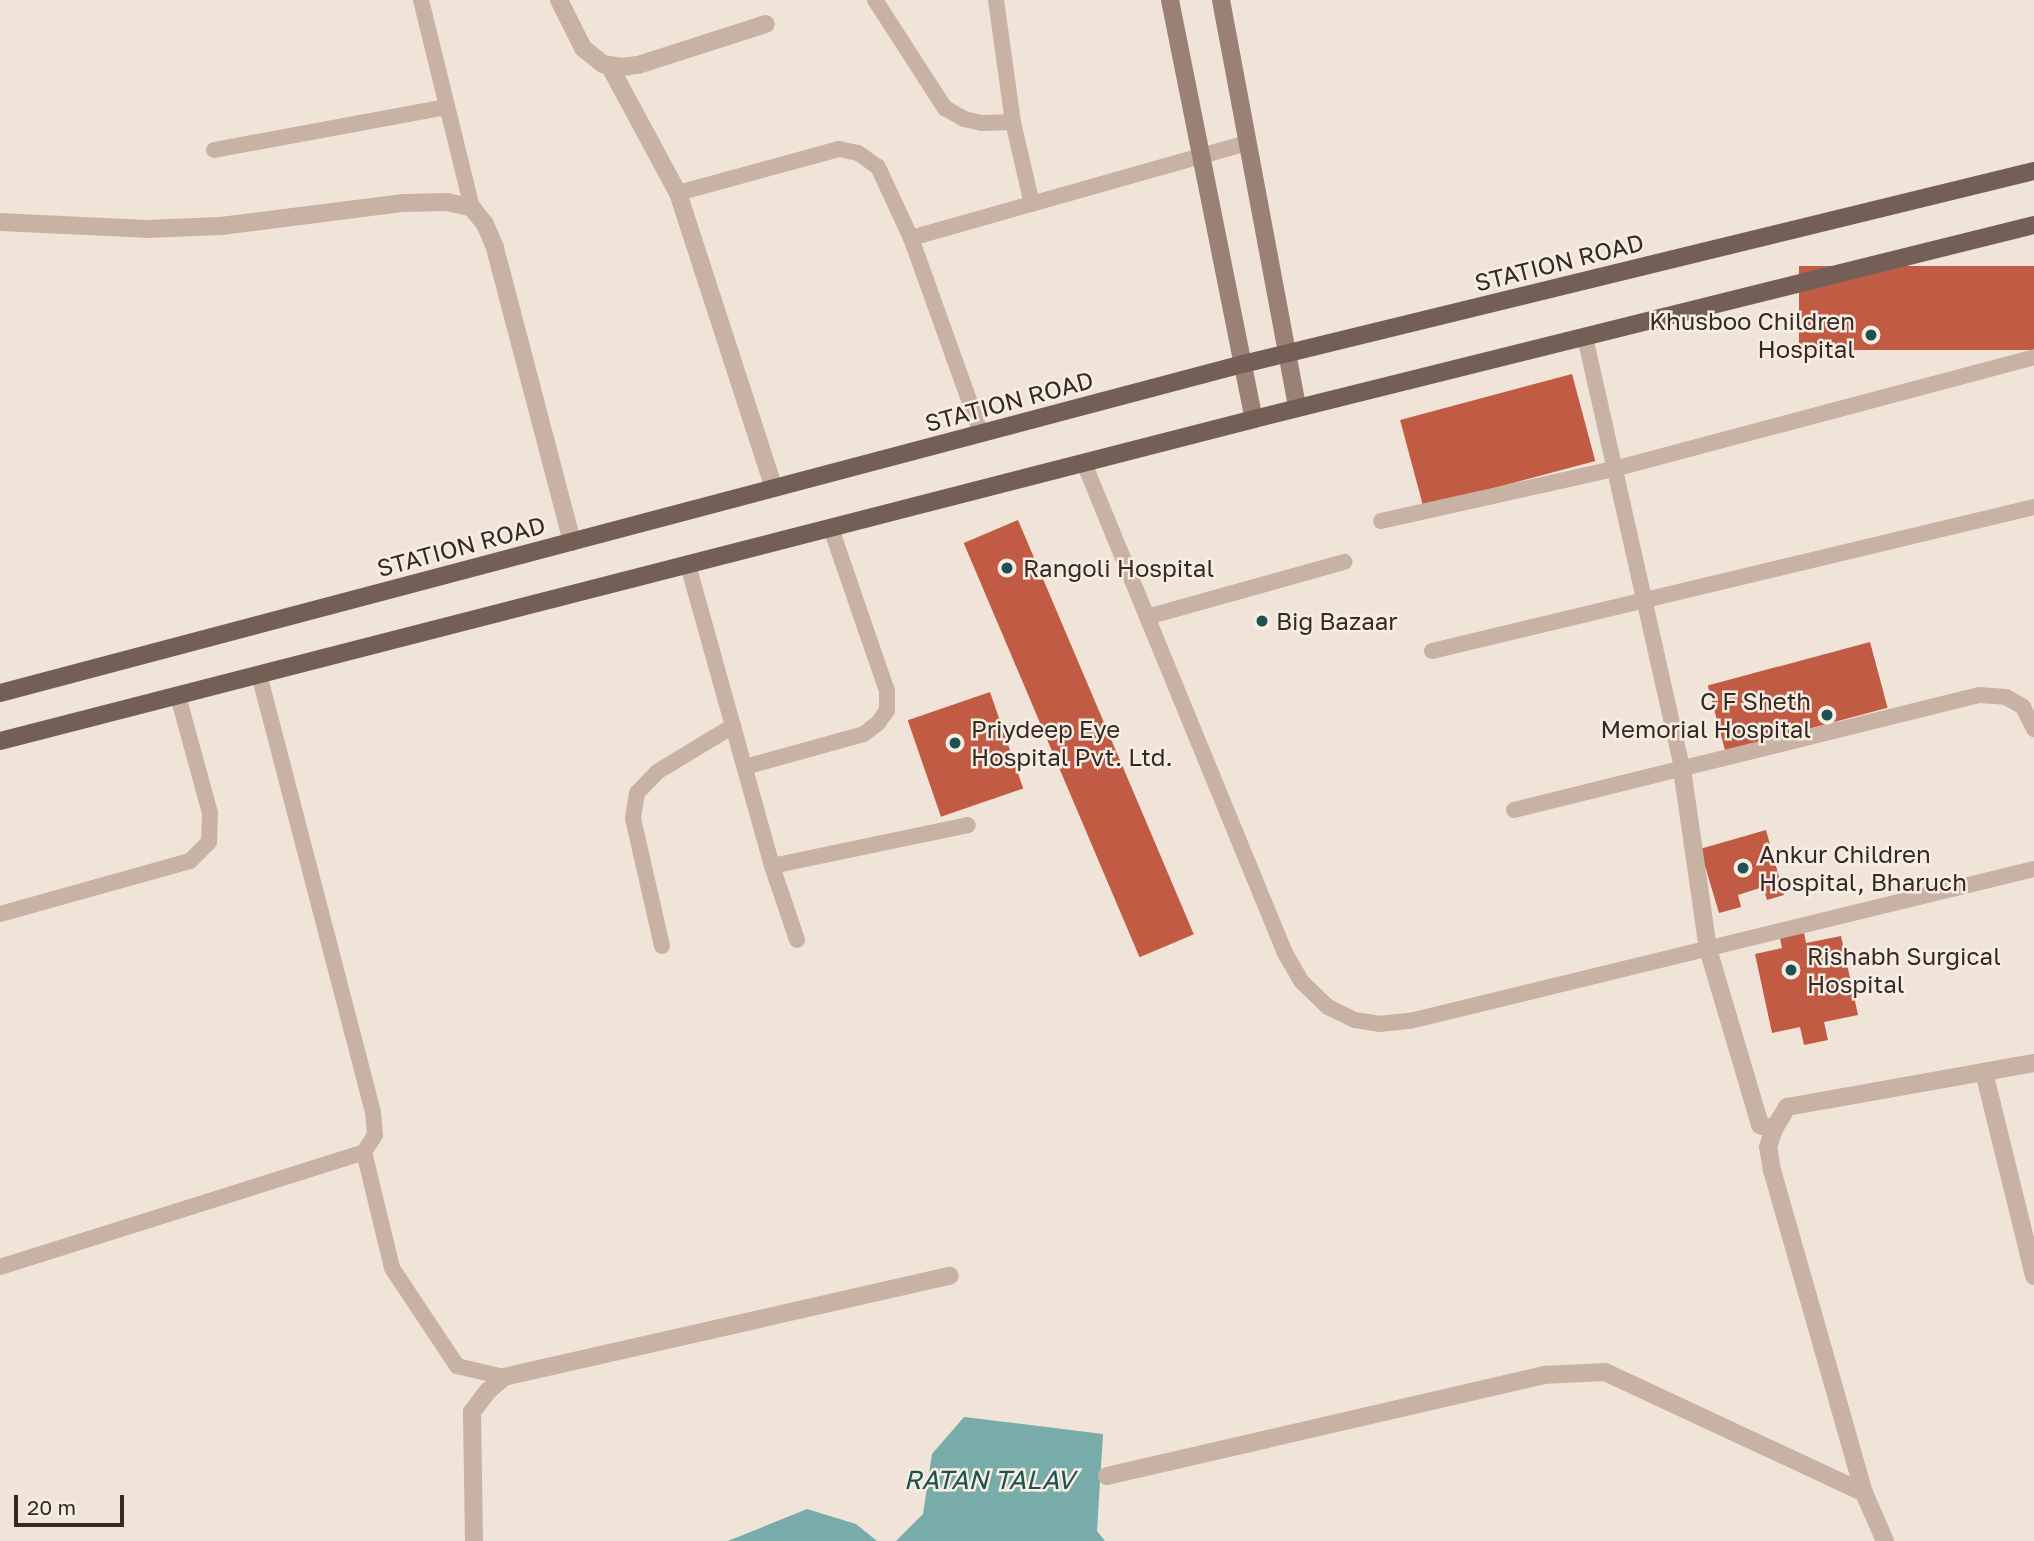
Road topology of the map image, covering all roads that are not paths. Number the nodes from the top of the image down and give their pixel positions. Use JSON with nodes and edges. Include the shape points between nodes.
{"nodes":[{"id":1,"x":421,"y":0,"type":"edge"},
{"id":2,"x":559,"y":0,"type":"edge"},
{"id":3,"x":875,"y":0,"type":"edge"},
{"id":4,"x":996,"y":0,"type":"edge"},
{"id":5,"x":1170,"y":0,"type":"edge"},
{"id":6,"x":1221,"y":0,"type":"edge"},
{"id":7,"x":766,"y":24,"type":"dead end"},
{"id":8,"x":609,"y":65,"type":"junction"},
{"id":9,"x":447,"y":107,"type":"junction"},
{"id":10,"x":1013,"y":122,"type":"junction"},
{"id":11,"x":1247,"y":144,"type":"junction"},
{"id":12,"x":214,"y":150,"type":"dead end"},
{"id":13,"x":1201,"y":156,"type":"junction"},
{"id":14,"x":2034,"y":171,"type":"edge"},
{"id":15,"x":678,"y":193,"type":"junction"},
{"id":16,"x":1032,"y":204,"type":"junction"},
{"id":17,"x":472,"y":208,"type":"junction"},
{"id":18,"x":0,"y":222,"type":"edge"},
{"id":19,"x":2034,"y":225,"type":"edge"},
{"id":20,"x":911,"y":238,"type":"junction"},
{"id":21,"x":1585,"y":337,"type":"junction"},
{"id":22,"x":1285,"y":354,"type":"junction"},
{"id":23,"x":2034,"y":357,"type":"edge"},
{"id":24,"x":1243,"y":364,"type":"junction"},
{"id":25,"x":1297,"y":408,"type":"junction"},
{"id":26,"x":1254,"y":419,"type":"junction"},
{"id":27,"x":981,"y":434,"type":"junction"},
{"id":28,"x":1084,"y":463,"type":"junction"},
{"id":29,"x":1614,"y":469,"type":"junction"},
{"id":30,"x":775,"y":488,"type":"junction"},
{"id":31,"x":2034,"y":506,"type":"edge"},
{"id":32,"x":1381,"y":521,"type":"dead end"},
{"id":33,"x":831,"y":528,"type":"junction"},
{"id":34,"x":572,"y":542,"type":"junction"},
{"id":35,"x":1344,"y":562,"type":"dead end"},
{"id":36,"x":688,"y":565,"type":"junction"},
{"id":37,"x":1644,"y":600,"type":"junction"},
{"id":38,"x":1147,"y":617,"type":"junction"},
{"id":39,"x":1432,"y":651,"type":"dead end"},
{"id":40,"x":259,"y":675,"type":"junction"},
{"id":41,"x":0,"y":693,"type":"edge"},
{"id":42,"x":178,"y":695,"type":"junction"},
{"id":43,"x":733,"y":726,"type":"junction"},
{"id":44,"x":2034,"y":729,"type":"edge"},
{"id":45,"x":0,"y":741,"type":"edge"},
{"id":46,"x":745,"y":767,"type":"junction"},
{"id":47,"x":1682,"y":769,"type":"junction"},
{"id":48,"x":1514,"y":810,"type":"dead end"},
{"id":49,"x":968,"y":825,"type":"dead end"},
{"id":50,"x":772,"y":866,"type":"junction"},
{"id":51,"x":2034,"y":869,"type":"edge"},
{"id":52,"x":0,"y":914,"type":"edge"},
{"id":53,"x":797,"y":940,"type":"dead end"},
{"id":54,"x":662,"y":946,"type":"dead end"},
{"id":55,"x":1708,"y":949,"type":"junction"},
{"id":56,"x":2034,"y":1063,"type":"edge"},
{"id":57,"x":1984,"y":1072,"type":"junction"},
{"id":58,"x":1774,"y":1129,"type":"junction"},
{"id":59,"x":364,"y":1152,"type":"junction"},
{"id":60,"x":0,"y":1267,"type":"edge"},
{"id":61,"x":950,"y":1276,"type":"dead end"},
{"id":62,"x":2034,"y":1276,"type":"edge"},
{"id":63,"x":505,"y":1377,"type":"junction"},
{"id":64,"x":1107,"y":1476,"type":"dead end"},
{"id":65,"x":1864,"y":1493,"type":"junction"},
{"id":66,"x":474,"y":1541,"type":"edge"},
{"id":67,"x":1885,"y":1541,"type":"edge"}],
"edges":[{"from":1,"to":9,"type":"lane"},
{"from":2,"to":8,"type":"street","via":[[583,48]]},
{"from":3,"to":10,"type":"lane","via":[[944,108],[982,123]]},
{"from":4,"to":10,"type":"lane"},
{"from":5,"to":13,"type":"main road"},
{"from":6,"to":11,"type":"main road"},
{"from":7,"to":8,"type":"street","via":[[638,65]]},
{"from":8,"to":15,"type":"street"},
{"from":9,"to":12,"type":"lane"},
{"from":9,"to":17,"type":"lane"},
{"from":10,"to":16,"type":"lane"},
{"from":11,"to":13,"type":"lane"},
{"from":11,"to":22,"type":"main road"},
{"from":13,"to":16,"type":"lane"},
{"from":13,"to":24,"type":"main road"},
{"from":14,"to":22,"type":"main road","name":"STATION ROAD"},
{"from":15,"to":20,"type":"lane","via":[[839,149],[858,153],[878,167]]},
{"from":15,"to":30,"type":"street"},
{"from":16,"to":20,"type":"lane"},
{"from":17,"to":18,"type":"street","via":[[447,202],[404,203],[221,226],[146,229]]},
{"from":17,"to":34,"type":"street","via":[[495,248]]},
{"from":19,"to":21,"type":"main road"},
{"from":20,"to":27,"type":"lane"},
{"from":21,"to":25,"type":"main road"},
{"from":21,"to":29,"type":"lane"},
{"from":22,"to":24,"type":"main road","name":"STATION ROAD"},
{"from":22,"to":25,"type":"main road"},
{"from":23,"to":29,"type":"lane"},
{"from":24,"to":26,"type":"main road"},
{"from":24,"to":27,"type":"main road","name":"STATION ROAD"},
{"from":25,"to":26,"type":"main road"},
{"from":26,"to":28,"type":"main road"},
{"from":27,"to":30,"type":"main road","name":"STATION ROAD"},
{"from":28,"to":33,"type":"main road"},
{"from":28,"to":38,"type":"lane"},
{"from":29,"to":32,"type":"lane"},
{"from":29,"to":37,"type":"lane"},
{"from":30,"to":34,"type":"main road","name":"STATION ROAD"},
{"from":31,"to":37,"type":"lane"},
{"from":33,"to":36,"type":"main road"},
{"from":33,"to":46,"type":"lane","via":[[887,691],[887,710],[863,734]]},
{"from":34,"to":41,"type":"main road","name":"STATION ROAD"},
{"from":35,"to":38,"type":"lane"},
{"from":36,"to":40,"type":"main road"},
{"from":36,"to":43,"type":"lane"},
{"from":37,"to":39,"type":"lane"},
{"from":37,"to":47,"type":"lane"},
{"from":38,"to":55,"type":"lane","via":[[1285,953],[1301,981],[1328,1007],[1355,1020],[1379,1024],[1410,1021]]},
{"from":40,"to":42,"type":"main road"},
{"from":40,"to":59,"type":"lane","via":[[373,1112],[375,1135]]},
{"from":42,"to":45,"type":"main road"},
{"from":42,"to":52,"type":"lane","via":[[210,813],[209,842],[190,861]]},
{"from":43,"to":46,"type":"lane"},
{"from":43,"to":54,"type":"lane","via":[[657,772],[637,793],[633,818]]},
{"from":44,"to":47,"type":"lane","via":[[2024,707],[2006,697],[1979,695]]},
{"from":46,"to":50,"type":"lane"},
{"from":47,"to":48,"type":"lane"},
{"from":47,"to":55,"type":"street"},
{"from":49,"to":50,"type":"lane"},
{"from":50,"to":53,"type":"lane"},
{"from":51,"to":55,"type":"lane"},
{"from":55,"to":58,"type":"street","via":[[1760,1125]]},
{"from":56,"to":57,"type":"street"},
{"from":57,"to":58,"type":"street","via":[[1787,1107]]},
{"from":57,"to":62,"type":"street"},
{"from":58,"to":65,"type":"street","via":[[1768,1147],[1772,1171]]},
{"from":59,"to":60,"type":"lane"},
{"from":59,"to":63,"type":"lane","via":[[392,1268],[457,1366]]},
{"from":61,"to":63,"type":"street"},
{"from":63,"to":66,"type":"street","via":[[472,1412]]},
{"from":64,"to":65,"type":"street","via":[[1543,1376],[1605,1372]]},
{"from":65,"to":67,"type":"street"}]}
